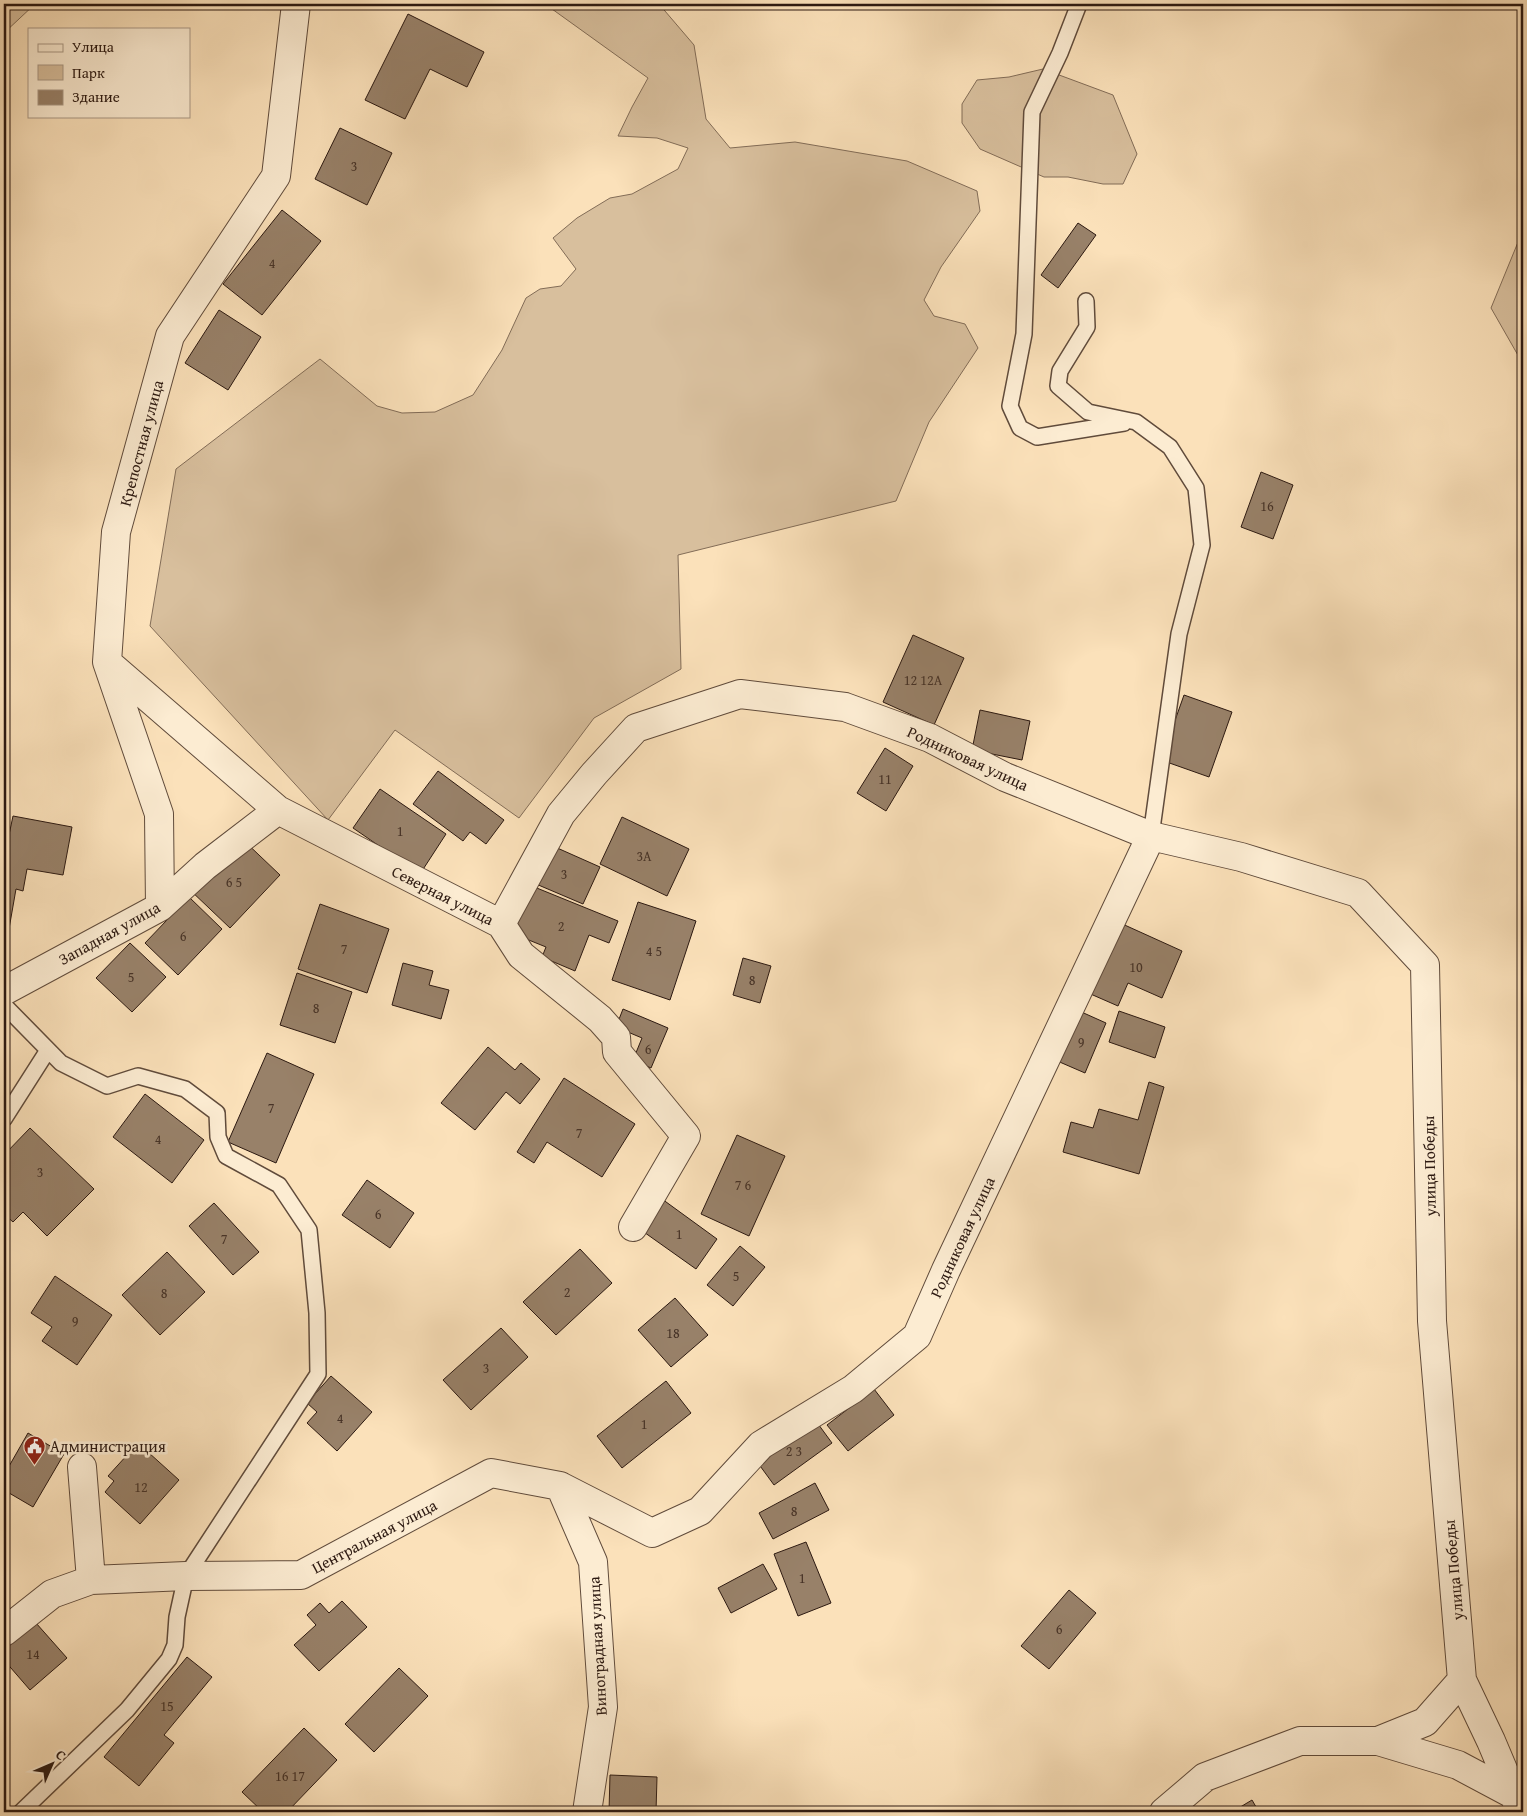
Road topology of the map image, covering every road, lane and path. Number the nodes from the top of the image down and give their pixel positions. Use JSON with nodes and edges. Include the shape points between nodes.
{"nodes":[{"id":1,"x":296,"y":4,"type":"edge"},
{"id":2,"x":1079,"y":4,"type":"edge"},
{"id":3,"x":1086,"y":301,"type":"dead end"},
{"id":4,"x":1136,"y":422,"type":"junction"},
{"id":5,"x":107,"y":662,"type":"junction"},
{"id":6,"x":278,"y":810,"type":"junction"},
{"id":7,"x":1151,"y":836,"type":"junction"},
{"id":8,"x":160,"y":907,"type":"junction"},
{"id":9,"x":501,"y":924,"type":"junction"},
{"id":10,"x":4,"y":990,"type":"edge"},
{"id":11,"x":4,"y":1005,"type":"edge"},
{"id":12,"x":48,"y":1050,"type":"junction"},
{"id":13,"x":4,"y":1119,"type":"edge"},
{"id":14,"x":633,"y":1227,"type":"dead end"},
{"id":15,"x":82,"y":1467,"type":"dead end"},
{"id":16,"x":560,"y":1486,"type":"junction"},
{"id":17,"x":652,"y":1533,"type":"joint"},
{"id":18,"x":186,"y":1576,"type":"junction"},
{"id":19,"x":91,"y":1580,"type":"junction"},
{"id":20,"x":4,"y":1632,"type":"edge"},
{"id":21,"x":1462,"y":1680,"type":"junction"},
{"id":22,"x":1378,"y":1742,"type":"junction"},
{"id":23,"x":1517,"y":1805,"type":"edge"},
{"id":24,"x":21,"y":1812,"type":"edge"},
{"id":25,"x":587,"y":1812,"type":"edge"},
{"id":26,"x":1164,"y":1812,"type":"edge"}],
"edges":[{"from":1,"to":5,"type":"street","name":"Крепостная улица","via":[[276,176],[170,336],[116,532]]},
{"from":2,"to":4,"type":"lane","via":[[1032,112],[1024,334],[1010,406],[1020,428],[1037,437]]},
{"from":3,"to":4,"type":"lane","name":"Родниковая улица","via":[[1087,327],[1060,371],[1058,386],[1088,412]]},
{"from":4,"to":7,"type":"lane","name":"Родниковая улица","via":[[1170,448],[1196,488],[1202,545],[1179,634]]},
{"from":5,"to":6,"type":"street","name":"Северная улица"},
{"from":5,"to":8,"type":"street","name":"Крепостная улица","via":[[158,814]]},
{"from":6,"to":8,"type":"street","name":"Западная улица","via":[[205,866]]},
{"from":6,"to":9,"type":"street","name":"Северная улица"},
{"from":7,"to":9,"type":"street","name":"Родниковая улица","via":[[1005,777],[930,738],[845,707],[740,694],[636,728],[561,814]]},
{"from":7,"to":17,"type":"street","name":"Родниковая улица","via":[[917,1336],[854,1389],[761,1445],[700,1511]]},
{"from":7,"to":21,"type":"street","name":"улица Победы","via":[[1240,857],[1358,893],[1425,965],[1432,1321]]},
{"from":8,"to":10,"type":"street","name":"Западная улица"},
{"from":9,"to":14,"type":"street","name":"Северная улица","via":[[521,955],[600,1018],[616,1037],[617,1052],[686,1136]]},
{"from":11,"to":12,"type":"lane"},
{"from":12,"to":13,"type":"lane"},
{"from":12,"to":18,"type":"lane","via":[[61,1063],[107,1086],[138,1076],[185,1089],[216,1113],[218,1137],[226,1156],[279,1185],[309,1230],[317,1313],[318,1374]]},
{"from":15,"to":19,"type":"street"},
{"from":16,"to":17,"type":"street","name":"Центральная улица"},
{"from":16,"to":18,"type":"street","name":"Центральная улица","via":[[491,1473],[301,1575]]},
{"from":16,"to":25,"type":"street","name":"Виноградная улица","via":[[593,1562],[603,1707]]},
{"from":18,"to":19,"type":"street","name":"Центральная улица"},
{"from":18,"to":24,"type":"lane","via":[[175,1645],[169,1659],[127,1710]]},
{"from":19,"to":20,"type":"street","name":"Центральная улица","via":[[52,1594]]},
{"from":21,"to":22,"type":"street","via":[[1425,1722]]},
{"from":21,"to":23,"type":"street","name":"улица Победы"},
{"from":22,"to":23,"type":"street","via":[[1458,1765]]},
{"from":22,"to":26,"type":"street","via":[[1300,1741],[1205,1777]]}]}
